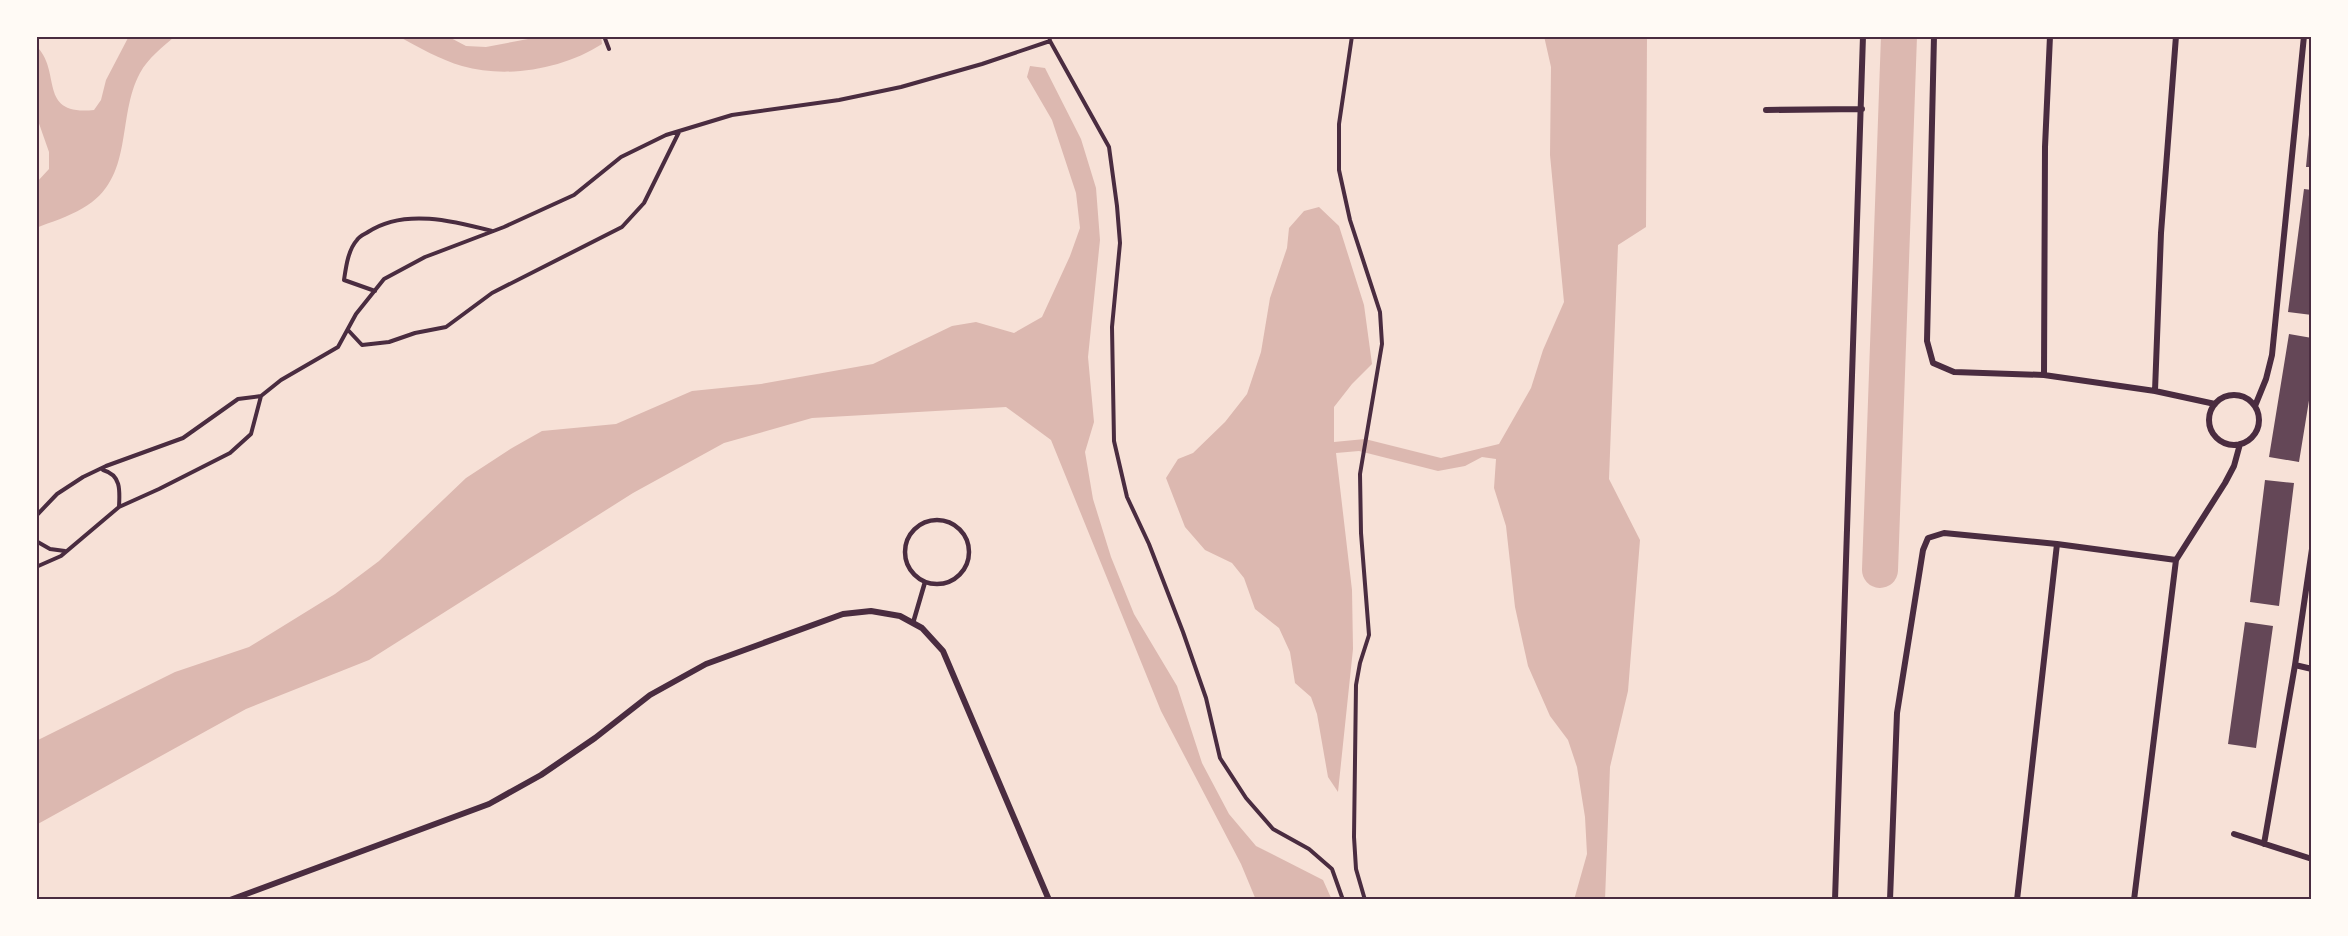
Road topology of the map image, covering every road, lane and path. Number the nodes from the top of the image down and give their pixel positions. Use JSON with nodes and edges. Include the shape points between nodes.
{"nodes":[{"id":1,"x":604,"y":36,"type":"edge"},
{"id":2,"x":1352,"y":36,"type":"edge"},
{"id":3,"x":1863,"y":36,"type":"edge"},
{"id":4,"x":1934,"y":36,"type":"edge"},
{"id":5,"x":2050,"y":36,"type":"edge"},
{"id":6,"x":2176,"y":36,"type":"edge"},
{"id":7,"x":2304,"y":36,"type":"edge"},
{"id":8,"x":1050,"y":39,"type":"edge"},
{"id":9,"x":608,"y":47,"type":"dead end"},
{"id":10,"x":1862,"y":109,"type":"junction"},
{"id":11,"x":1766,"y":110,"type":"dead end"},
{"id":12,"x":680,"y":131,"type":"junction"},
{"id":13,"x":493,"y":231,"type":"junction"},
{"id":14,"x":375,"y":291,"type":"junction"},
{"id":15,"x":348,"y":330,"type":"junction"},
{"id":16,"x":2044,"y":375,"type":"junction"},
{"id":17,"x":2155,"y":391,"type":"junction"},
{"id":18,"x":261,"y":396,"type":"junction"},
{"id":19,"x":2215,"y":404,"type":"junction"},
{"id":20,"x":2255,"y":406,"type":"junction"},
{"id":21,"x":2241,"y":444,"type":"junction"},
{"id":22,"x":103,"y":470,"type":"dead end"},
{"id":23,"x":118,"y":507,"type":"junction"},
{"id":24,"x":36,"y":517,"type":"edge"},
{"id":25,"x":36,"y":541,"type":"edge"},
{"id":26,"x":2057,"y":544,"type":"junction"},
{"id":27,"x":2312,"y":549,"type":"edge"},
{"id":28,"x":66,"y":552,"type":"junction"},
{"id":29,"x":2176,"y":560,"type":"junction"},
{"id":30,"x":36,"y":567,"type":"edge"},
{"id":31,"x":925,"y":582,"type":"junction"},
{"id":32,"x":913,"y":623,"type":"junction"},
{"id":33,"x":2295,"y":665,"type":"junction"},
{"id":34,"x":2312,"y":669,"type":"edge"},
{"id":35,"x":2234,"y":834,"type":"dead end"},
{"id":36,"x":2264,"y":844,"type":"junction"},
{"id":37,"x":2312,"y":859,"type":"edge"},
{"id":38,"x":230,"y":900,"type":"edge"},
{"id":39,"x":1049,"y":900,"type":"edge"},
{"id":40,"x":1343,"y":900,"type":"edge"},
{"id":41,"x":1365,"y":900,"type":"edge"},
{"id":42,"x":1835,"y":900,"type":"edge"},
{"id":43,"x":1890,"y":900,"type":"edge"},
{"id":44,"x":2017,"y":900,"type":"edge"},
{"id":45,"x":2134,"y":900,"type":"edge"}],
"edges":[{"from":1,"to":9,"type":"path"},
{"from":2,"to":41,"type":"path","via":[[1339,124],[1339,170],[1350,220],[1380,312],[1382,344],[1360,474],[1369,635],[1356,685],[1354,837],[1356,869]]},
{"from":3,"to":10,"type":"street"},
{"from":4,"to":16,"type":"street","via":[[1927,341],[1933,363],[1954,372]]},
{"from":5,"to":16,"type":"street","via":[[2045,147]]},
{"from":6,"to":17,"type":"street"},
{"from":7,"to":20,"type":"street","via":[[2272,355]]},
{"from":8,"to":12,"type":"path","via":[[901,87],[732,115]]},
{"from":8,"to":40,"type":"path","via":[[1109,147],[1120,243],[1112,327],[1114,441],[1127,497],[1183,632],[1206,698],[1220,758],[1246,798],[1273,829],[1309,849],[1332,868]]},
{"from":10,"to":11,"type":"street"},
{"from":10,"to":42,"type":"street"},
{"from":12,"to":13,"type":"path","via":[[621,157],[574,195]]},
{"from":12,"to":15,"type":"path","via":[[644,203],[622,227],[492,293],[446,327],[362,345]]},
{"from":13,"to":14,"type":"path","via":[[425,257],[384,279]]},
{"from":13,"to":14,"type":"path","via":[[453,221],[423,219],[375,227],[357,239],[346,263],[344,280]]},
{"from":14,"to":15,"type":"path"},
{"from":15,"to":18,"type":"path","via":[[338,347]]},
{"from":16,"to":17,"type":"street"},
{"from":17,"to":19,"type":"street"},
{"from":18,"to":23,"type":"path","via":[[251,434],[230,453]]},
{"from":18,"to":24,"type":"path","via":[[238,399],[183,438],[83,477],[57,494]]},
{"from":19,"to":20,"type":"street","via":[[2236,394]]},
{"from":19,"to":21,"type":"street","via":[[2209,418],[2213,433],[2225,443]]},
{"from":20,"to":21,"type":"street","via":[[2259,413],[2258,429]]},
{"from":21,"to":29,"type":"street","via":[[2225,483]]},
{"from":22,"to":23,"type":"path","via":[[116,478],[120,491]]},
{"from":23,"to":28,"type":"path"},
{"from":25,"to":28,"type":"path"},
{"from":26,"to":29,"type":"street"},
{"from":26,"to":43,"type":"street","via":[[1944,533],[1928,538],[1897,713]]},
{"from":26,"to":44,"type":"street"},
{"from":27,"to":33,"type":"street"},
{"from":28,"to":30,"type":"path"},
{"from":29,"to":45,"type":"street"},
{"from":31,"to":31,"type":"lane","via":[[909,569],[905,559],[908,538],[915,529],[933,520],[954,525],[967,541],[968,562],[963,572],[956,579],[936,585]]},
{"from":31,"to":32,"type":"lane"},
{"from":32,"to":38,"type":"street","via":[[900,616],[871,611],[843,614],[706,664],[650,694],[541,775],[489,804]]},
{"from":32,"to":39,"type":"street","via":[[943,651]]},
{"from":33,"to":34,"type":"street"},
{"from":33,"to":36,"type":"street"},
{"from":35,"to":36,"type":"street"},
{"from":36,"to":37,"type":"street"}]}
